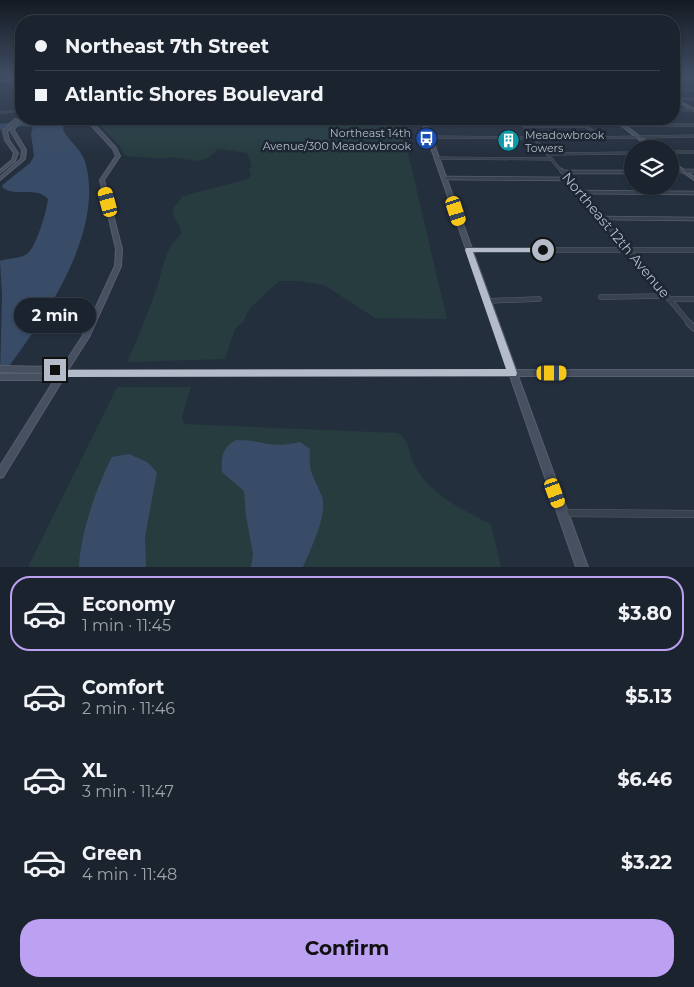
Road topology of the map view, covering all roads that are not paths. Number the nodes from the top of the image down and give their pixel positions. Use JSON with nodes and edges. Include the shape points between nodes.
{"nodes":[{"id":1,"x":681,"y":102,"type":"edge"},
{"id":2,"x":680,"y":110,"type":"edge"},
{"id":3,"x":694,"y":110,"type":"edge"},
{"id":4,"x":15,"y":111,"type":"edge"},
{"id":5,"x":0,"y":113,"type":"edge"},
{"id":6,"x":15,"y":121,"type":"edge"},
{"id":7,"x":17,"y":125,"type":"edge"},
{"id":8,"x":92,"y":125,"type":"edge"},
{"id":9,"x":426,"y":125,"type":"edge"},
{"id":10,"x":623,"y":125,"type":"joint"},
{"id":11,"x":694,"y":125,"type":"edge"},
{"id":12,"x":524,"y":126,"type":"joint"},
{"id":13,"x":638,"y":136,"type":"junction"},
{"id":14,"x":694,"y":136,"type":"edge"},
{"id":15,"x":430,"y":137,"type":"junction"},
{"id":16,"x":534,"y":138,"type":"junction"},
{"id":17,"x":604,"y":138,"type":"junction"},
{"id":18,"x":643,"y":140,"type":"edge"},
{"id":19,"x":679,"y":152,"type":"edge"},
{"id":20,"x":694,"y":152,"type":"edge"},
{"id":21,"x":624,"y":153,"type":"edge"},
{"id":22,"x":548,"y":154,"type":"junction"},
{"id":23,"x":437,"y":158,"type":"junction"},
{"id":24,"x":552,"y":159,"type":"junction"},
{"id":25,"x":679,"y":168,"type":"edge"},
{"id":26,"x":679,"y":171,"type":"edge"},
{"id":27,"x":683,"y":171,"type":"junction"},
{"id":28,"x":694,"y":171,"type":"edge"},
{"id":29,"x":0,"y":172,"type":"edge"},
{"id":30,"x":563,"y":172,"type":"junction"},
{"id":31,"x":624,"y":172,"type":"edge"},
{"id":32,"x":444,"y":178,"type":"junction"},
{"id":33,"x":0,"y":179,"type":"edge"},
{"id":34,"x":568,"y":179,"type":"junction"},
{"id":35,"x":694,"y":179,"type":"edge"},
{"id":36,"x":580,"y":192,"type":"junction"},
{"id":37,"x":694,"y":193,"type":"edge"},
{"id":38,"x":602,"y":218,"type":"junction"},
{"id":39,"x":694,"y":219,"type":"edge"},
{"id":40,"x":468,"y":250,"type":"junction"},
{"id":41,"x":627,"y":250,"type":"junction"},
{"id":42,"x":694,"y":250,"type":"edge"},
{"id":43,"x":601,"y":297,"type":"dead end"},
{"id":44,"x":668,"y":298,"type":"junction"},
{"id":45,"x":539,"y":299,"type":"dead end"},
{"id":46,"x":694,"y":299,"type":"edge"},
{"id":47,"x":487,"y":301,"type":"junction"},
{"id":48,"x":694,"y":328,"type":"edge"},
{"id":49,"x":0,"y":369,"type":"edge"},
{"id":50,"x":64,"y":373,"type":"junction"},
{"id":51,"x":512,"y":373,"type":"junction"},
{"id":52,"x":694,"y":374,"type":"edge"},
{"id":53,"x":0,"y":377,"type":"edge"},
{"id":54,"x":0,"y":474,"type":"edge"},
{"id":55,"x":562,"y":513,"type":"junction"},
{"id":56,"x":694,"y":514,"type":"edge"},
{"id":57,"x":582,"y":567,"type":"edge"}],
"edges":[{"from":1,"to":3,"type":"street"},
{"from":2,"to":3,"type":"street"},
{"from":4,"to":5,"type":"street"},
{"from":6,"to":29,"type":"street","via":[[5,131],[16,153],[14,160]]},
{"from":7,"to":33,"type":"street","via":[[12,130],[24,150],[23,159]]},
{"from":8,"to":50,"type":"street","via":[[118,156],[102,180],[119,258],[114,278],[97,314]]},
{"from":9,"to":15,"type":"street"},
{"from":10,"to":11,"type":"street"},
{"from":10,"to":13,"type":"street"},
{"from":12,"to":16,"type":"street","name":"Northeast 12th Avenue"},
{"from":12,"to":17,"type":"street","via":[[585,126]]},
{"from":13,"to":14,"type":"street"},
{"from":13,"to":17,"type":"street"},
{"from":13,"to":18,"type":"street"},
{"from":15,"to":16,"type":"street"},
{"from":15,"to":23,"type":"street"},
{"from":16,"to":17,"type":"street"},
{"from":16,"to":22,"type":"street","name":"Northeast 12th Avenue"},
{"from":19,"to":20,"type":"street"},
{"from":21,"to":22,"type":"street"},
{"from":22,"to":24,"type":"street","name":"Northeast 12th Avenue"},
{"from":23,"to":24,"type":"street"},
{"from":23,"to":32,"type":"street"},
{"from":24,"to":30,"type":"street","name":"Northeast 12th Avenue"},
{"from":25,"to":27,"type":"street"},
{"from":26,"to":27,"type":"street"},
{"from":27,"to":28,"type":"street"},
{"from":27,"to":35,"type":"street"},
{"from":30,"to":31,"type":"street"},
{"from":30,"to":34,"type":"street","name":"Northeast 12th Avenue"},
{"from":32,"to":34,"type":"street"},
{"from":32,"to":40,"type":"street"},
{"from":34,"to":36,"type":"street","name":"Northeast 12th Avenue"},
{"from":36,"to":37,"type":"street"},
{"from":36,"to":38,"type":"street","name":"Northeast 12th Avenue"},
{"from":38,"to":39,"type":"street"},
{"from":38,"to":41,"type":"street","name":"Northeast 12th Avenue"},
{"from":40,"to":41,"type":"street"},
{"from":40,"to":47,"type":"street"},
{"from":41,"to":42,"type":"street"},
{"from":41,"to":44,"type":"street","name":"Northeast 12th Avenue"},
{"from":43,"to":44,"type":"street"},
{"from":44,"to":46,"type":"street"},
{"from":44,"to":48,"type":"street","name":"Northeast 12th Avenue"},
{"from":45,"to":47,"type":"street"},
{"from":47,"to":51,"type":"street"},
{"from":49,"to":50,"type":"street"},
{"from":50,"to":51,"type":"street"},
{"from":50,"to":53,"type":"street","via":[[51,377]]},
{"from":50,"to":54,"type":"street"},
{"from":51,"to":52,"type":"street"},
{"from":51,"to":55,"type":"street"},
{"from":55,"to":56,"type":"street"},
{"from":55,"to":57,"type":"street"}]}
